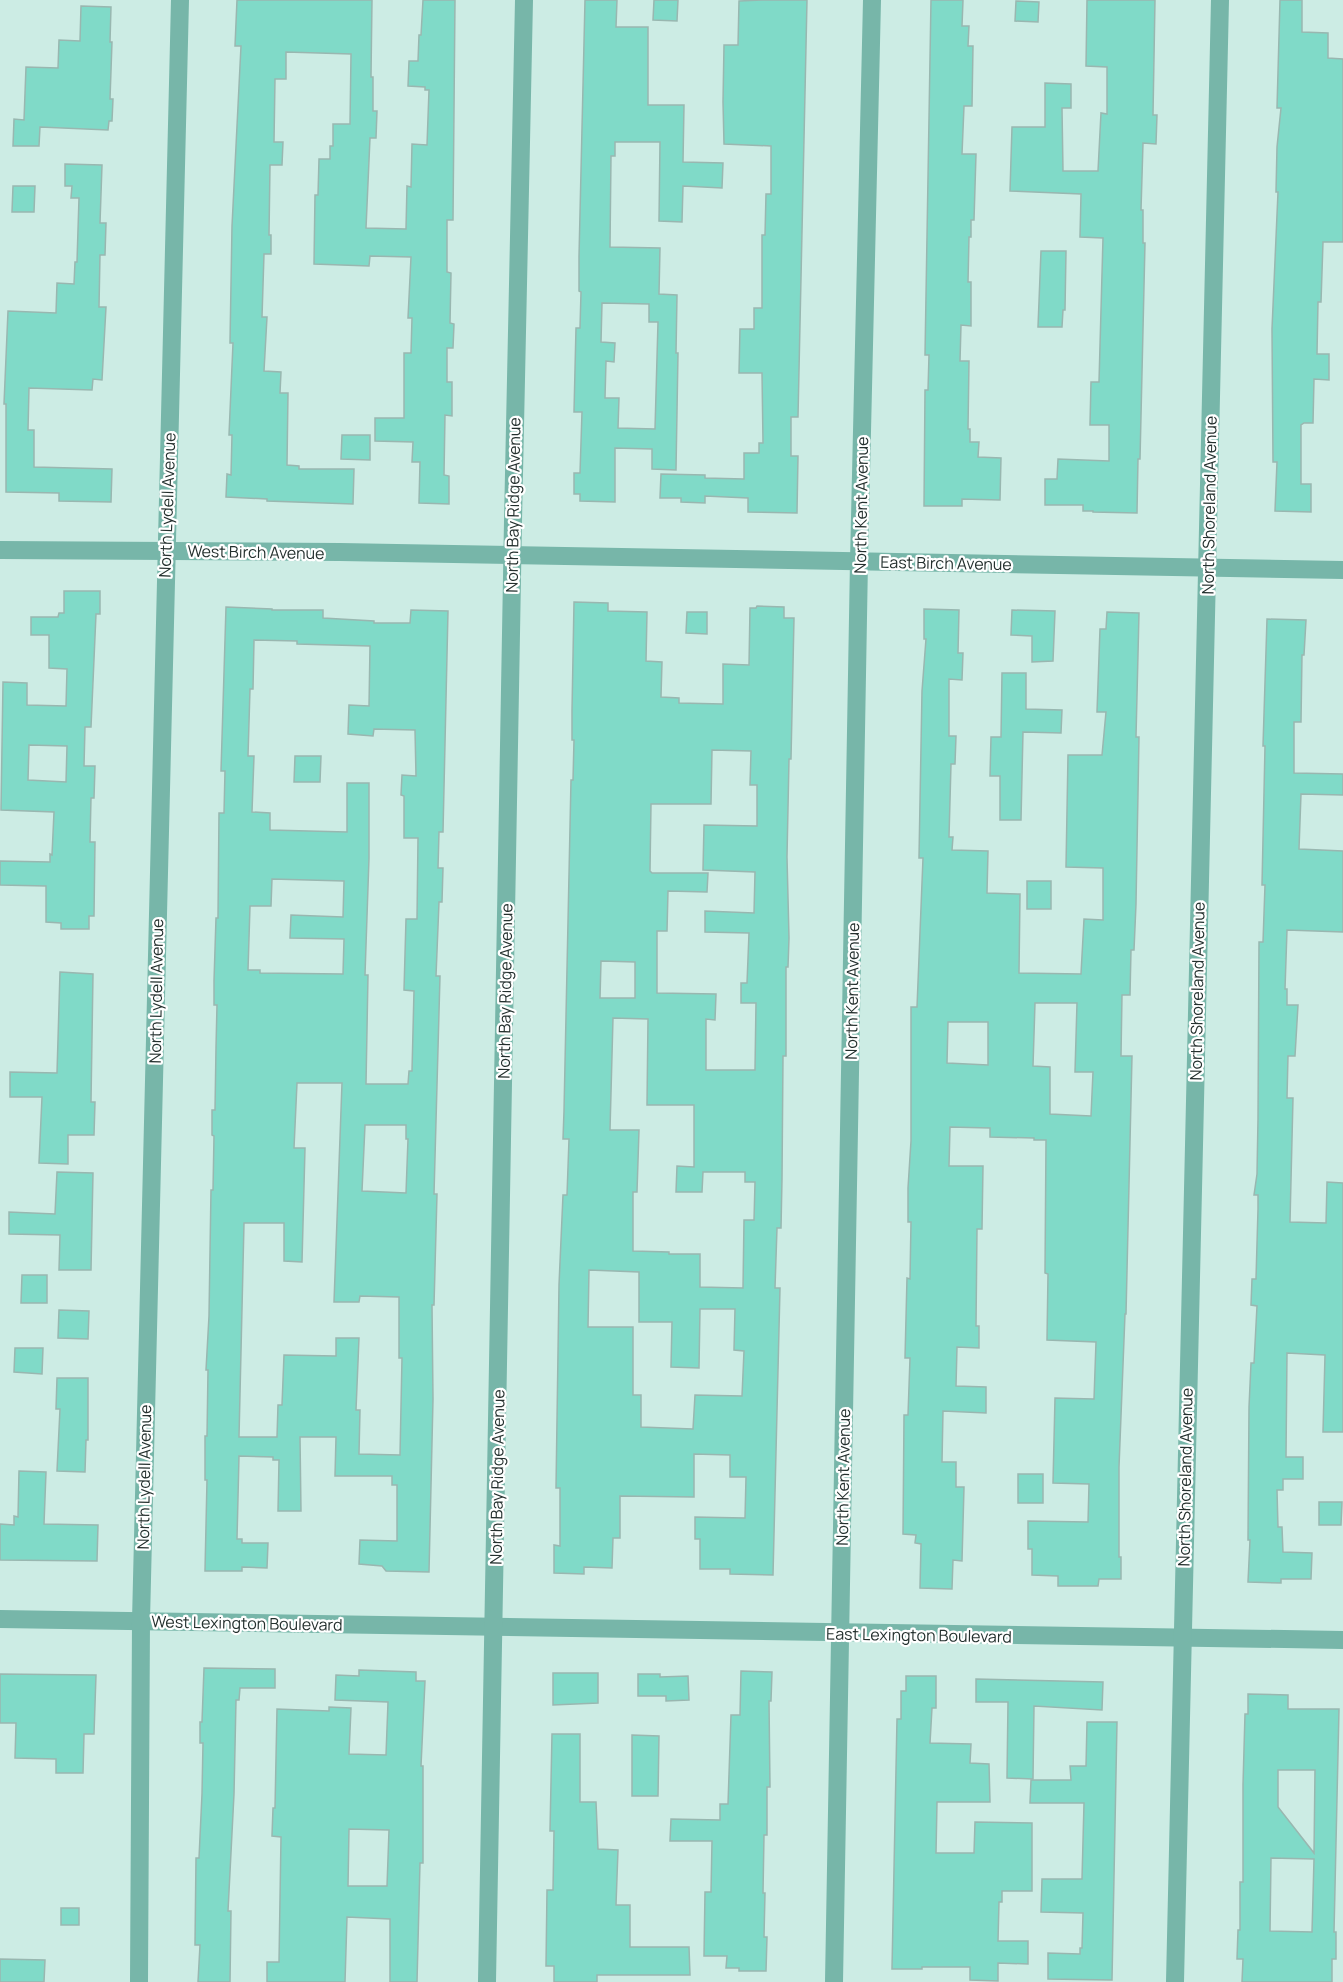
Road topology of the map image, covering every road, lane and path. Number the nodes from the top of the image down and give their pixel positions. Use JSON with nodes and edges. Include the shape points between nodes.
{"nodes":[{"id":1,"x":180,"y":0,"type":"edge"},
{"id":2,"x":524,"y":0,"type":"edge"},
{"id":3,"x":872,"y":0,"type":"edge"},
{"id":4,"x":1220,"y":0,"type":"edge"},
{"id":5,"x":0,"y":550,"type":"edge"},
{"id":6,"x":166,"y":551,"type":"junction"},
{"id":7,"x":512,"y":555,"type":"junction"},
{"id":8,"x":859,"y":561,"type":"junction"},
{"id":9,"x":1208,"y":569,"type":"junction"},
{"id":10,"x":1343,"y":570,"type":"edge"},
{"id":11,"x":0,"y":1618,"type":"edge"},
{"id":12,"x":141,"y":1621,"type":"junction"},
{"id":13,"x":494,"y":1628,"type":"junction"},
{"id":14,"x":840,"y":1634,"type":"junction"},
{"id":15,"x":1182,"y":1639,"type":"junction"},
{"id":16,"x":1343,"y":1640,"type":"edge"},
{"id":17,"x":139,"y":1982,"type":"edge"},
{"id":18,"x":487,"y":1982,"type":"edge"},
{"id":19,"x":834,"y":1982,"type":"edge"},
{"id":20,"x":1175,"y":1982,"type":"edge"}],
"edges":[{"from":1,"to":6,"type":"street","name":"North Lydell Avenue"},
{"from":2,"to":7,"type":"street","name":"North Bay Ridge Avenue"},
{"from":3,"to":8,"type":"street","name":"North Kent Avenue"},
{"from":4,"to":9,"type":"street","name":"North Shoreland Avenue"},
{"from":5,"to":6,"type":"street","name":"West Birch Avenue"},
{"from":6,"to":7,"type":"street","name":"West Birch Avenue"},
{"from":6,"to":12,"type":"street","name":"North Lydell Avenue"},
{"from":7,"to":8,"type":"street","name":"East Birch Avenue"},
{"from":7,"to":13,"type":"street","name":"North Bay Ridge Avenue"},
{"from":8,"to":9,"type":"street","name":"East Birch Avenue"},
{"from":8,"to":14,"type":"street","name":"North Kent Avenue"},
{"from":9,"to":10,"type":"street","name":"East Birch Avenue"},
{"from":9,"to":15,"type":"street","name":"North Shoreland Avenue"},
{"from":11,"to":12,"type":"street","name":"West Lexington Boulevard"},
{"from":12,"to":13,"type":"street","name":"West Lexington Boulevard"},
{"from":12,"to":17,"type":"street","name":"North Lydell Avenue"},
{"from":13,"to":14,"type":"street","name":"East Lexington Boulevard"},
{"from":13,"to":18,"type":"street","name":"North Bay Ridge Avenue"},
{"from":14,"to":15,"type":"street","name":"East Lexington Boulevard"},
{"from":14,"to":19,"type":"street","name":"North Kent Avenue"},
{"from":15,"to":16,"type":"street","name":"East Lexington Boulevard"},
{"from":15,"to":20,"type":"street","name":"North Shoreland Avenue"}]}
